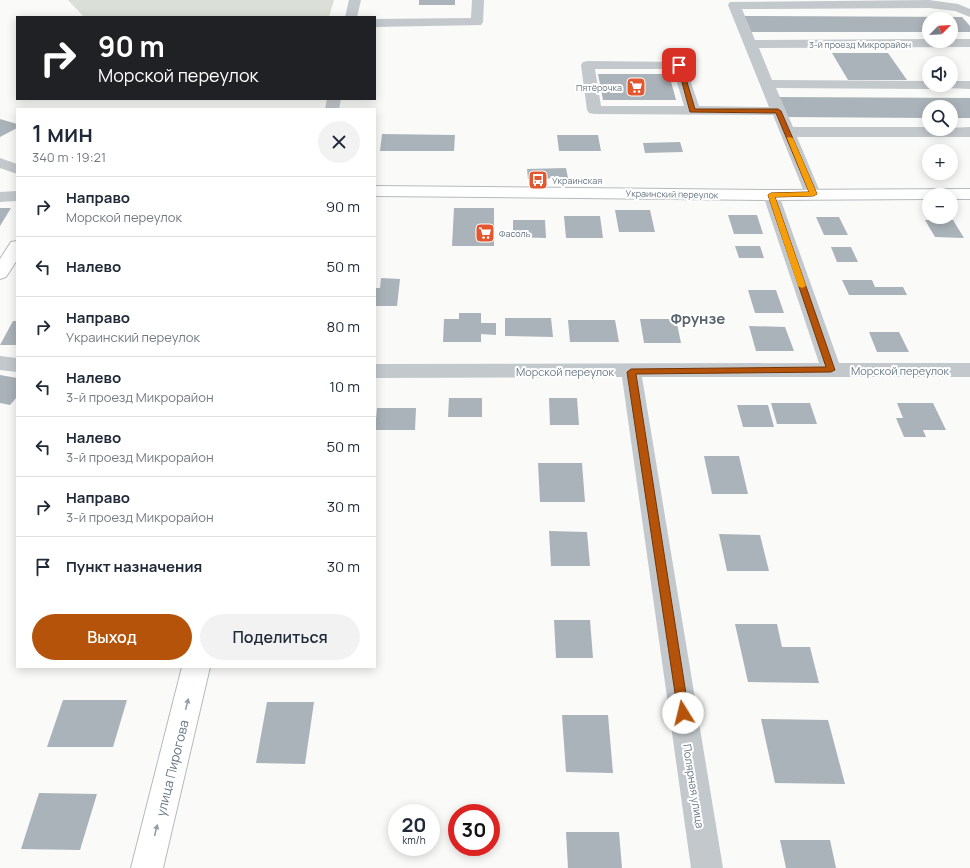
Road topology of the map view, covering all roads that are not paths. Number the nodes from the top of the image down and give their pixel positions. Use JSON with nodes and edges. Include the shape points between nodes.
{"nodes":[{"id":1,"x":354,"y":0,"type":"edge"},
{"id":2,"x":478,"y":0,"type":"edge"},
{"id":3,"x":970,"y":13,"type":"edge"},
{"id":4,"x":351,"y":16,"type":"edge"},
{"id":5,"x":376,"y":23,"type":"edge"},
{"id":6,"x":970,"y":43,"type":"edge"},
{"id":7,"x":750,"y":44,"type":"junction"},
{"id":8,"x":767,"y":84,"type":"junction"},
{"id":9,"x":922,"y":85,"type":"edge"},
{"id":10,"x":958,"y":85,"type":"edge"},
{"id":11,"x":970,"y":85,"type":"edge"},
{"id":12,"x":693,"y":110,"type":"junction"},
{"id":13,"x":778,"y":111,"type":"junction"},
{"id":14,"x":787,"y":132,"type":"junction"},
{"id":15,"x":970,"y":132,"type":"edge"},
{"id":16,"x":0,"y":163,"type":"edge"},
{"id":17,"x":16,"y":169,"type":"edge"},
{"id":18,"x":376,"y":191,"type":"edge"},
{"id":19,"x":813,"y":194,"type":"junction"},
{"id":20,"x":970,"y":194,"type":"edge"},
{"id":21,"x":771,"y":195,"type":"junction"},
{"id":22,"x":16,"y":196,"type":"edge"},
{"id":23,"x":0,"y":197,"type":"edge"},
{"id":24,"x":16,"y":248,"type":"edge"},
{"id":25,"x":0,"y":273,"type":"edge"},
{"id":26,"x":0,"y":363,"type":"edge"},
{"id":27,"x":16,"y":365,"type":"edge"},
{"id":28,"x":831,"y":370,"type":"junction"},
{"id":29,"x":970,"y":370,"type":"edge"},
{"id":30,"x":376,"y":371,"type":"edge"},
{"id":31,"x":631,"y":372,"type":"junction"},
{"id":32,"x":196,"y":668,"type":"edge"},
{"id":33,"x":147,"y":868,"type":"edge"},
{"id":34,"x":707,"y":868,"type":"edge"}],
"edges":[{"from":1,"to":4,"type":"street"},
{"from":2,"to":5,"type":"street","via":[[477,22]]},
{"from":3,"to":7,"type":"street","via":[[958,8],[929,4],[734,5]]},
{"from":6,"to":7,"type":"street","name":"3-й проезд Микрорайон"},
{"from":7,"to":8,"type":"street"},
{"from":8,"to":9,"type":"street"},
{"from":8,"to":13,"type":"street"},
{"from":10,"to":11,"type":"street"},
{"from":12,"to":12,"type":"street","via":[[594,110],[588,65],[679,65]]},
{"from":12,"to":13,"type":"street"},
{"from":13,"to":14,"type":"street"},
{"from":14,"to":15,"type":"street"},
{"from":14,"to":19,"type":"street"},
{"from":16,"to":17,"type":"street"},
{"from":18,"to":21,"type":"main road","name":"Украинский переулок"},
{"from":19,"to":20,"type":"main road","name":"Украинский переулок"},
{"from":19,"to":21,"type":"main road","name":"Украинский переулок"},
{"from":21,"to":28,"type":"street"},
{"from":22,"to":23,"type":"street"},
{"from":24,"to":25,"type":"main road"},
{"from":26,"to":27,"type":"street"},
{"from":28,"to":29,"type":"street","name":"Морской переулок"},
{"from":28,"to":31,"type":"street","name":"Морской переулок"},
{"from":30,"to":31,"type":"street","name":"Морской переулок"},
{"from":31,"to":34,"type":"street","name":"Полярная улица"},
{"from":33,"to":32,"type":"main road","name":"улица Пирогова","one_way":true}]}
